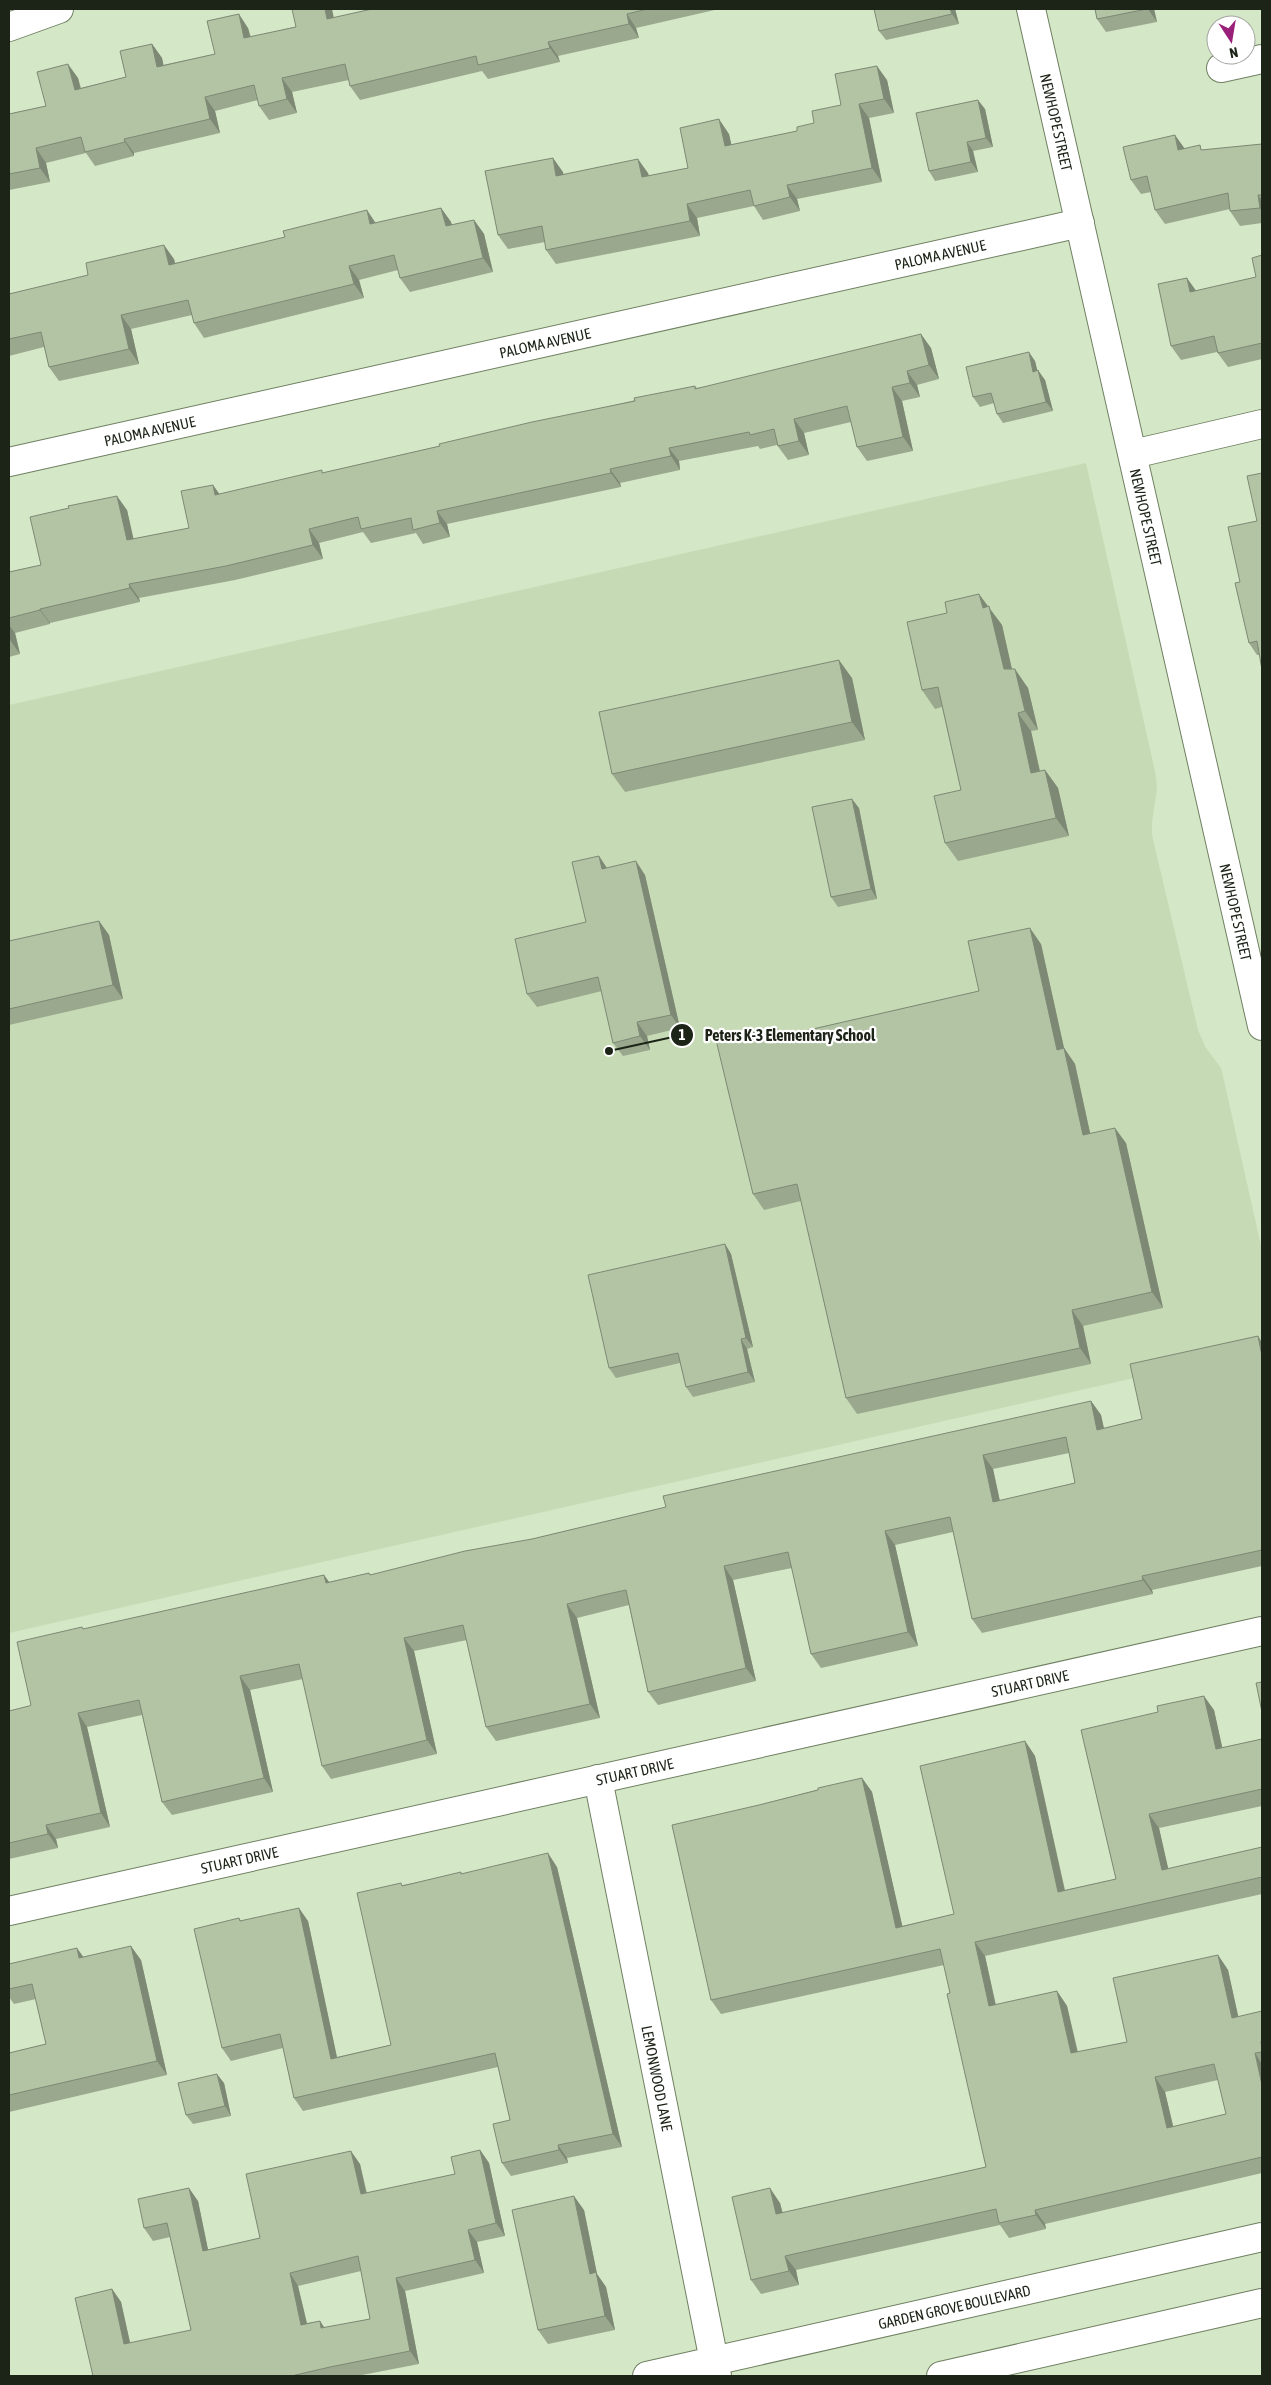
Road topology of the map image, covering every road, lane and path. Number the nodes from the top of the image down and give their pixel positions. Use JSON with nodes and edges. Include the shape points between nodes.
{"nodes":[{"id":1,"x":59,"y":9,"type":"edge"},
{"id":2,"x":1031,"y":9,"type":"edge"},
{"id":3,"x":9,"y":27,"type":"edge"},
{"id":4,"x":1262,"y":59,"type":"edge"},
{"id":5,"x":1221,"y":68,"type":"dead end"},
{"id":6,"x":1080,"y":223,"type":"junction"},
{"id":7,"x":1262,"y":424,"type":"edge"},
{"id":8,"x":1133,"y":454,"type":"junction"},
{"id":9,"x":9,"y":462,"type":"edge"},
{"id":10,"x":1262,"y":1026,"type":"edge"},
{"id":11,"x":1262,"y":1632,"type":"edge"},
{"id":12,"x":598,"y":1779,"type":"junction"},
{"id":13,"x":9,"y":1911,"type":"edge"},
{"id":14,"x":1262,"y":2237,"type":"edge"},
{"id":15,"x":1262,"y":2303,"type":"edge"},
{"id":16,"x":715,"y":2368,"type":"edge"},
{"id":17,"x":647,"y":2376,"type":"edge"},
{"id":18,"x":941,"y":2376,"type":"edge"}],
"edges":[{"from":1,"to":3,"type":"street"},
{"from":2,"to":6,"type":"street","name":"NEWHOPE STREET"},
{"from":4,"to":5,"type":"street"},
{"from":6,"to":8,"type":"street","name":"NEWHOPE STREET"},
{"from":6,"to":9,"type":"street","name":"PALOMA AVENUE"},
{"from":7,"to":8,"type":"street"},
{"from":8,"to":10,"type":"street","name":"NEWHOPE STREET"},
{"from":11,"to":12,"type":"street","name":"STUART DRIVE"},
{"from":12,"to":13,"type":"street","name":"STUART DRIVE"},
{"from":12,"to":16,"type":"street","name":"LEMONWOOD LANE"},
{"from":14,"to":16,"type":"street","name":"GARDEN GROVE BOULEVARD"},
{"from":15,"to":18,"type":"street"},
{"from":16,"to":17,"type":"street","name":"GARDEN GROVE BOULEVARD"}]}
